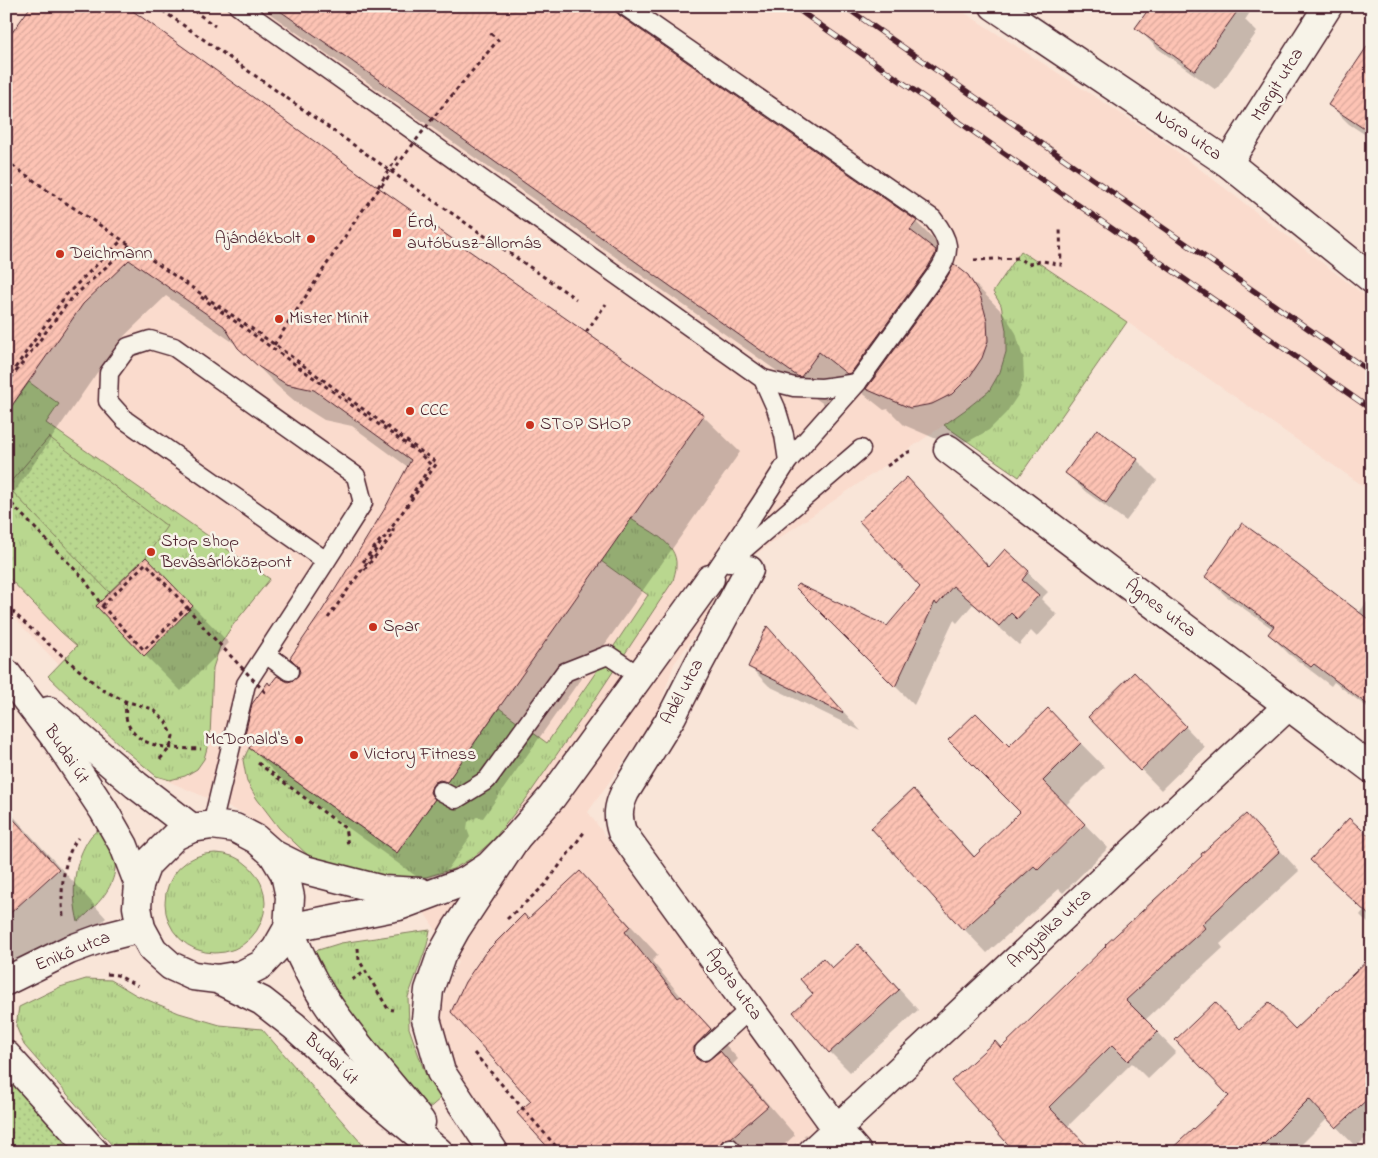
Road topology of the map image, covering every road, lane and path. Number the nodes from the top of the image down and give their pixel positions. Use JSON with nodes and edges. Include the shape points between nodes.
{"nodes":[{"id":1,"x":156,"y":6,"type":"edge"},
{"id":2,"x":238,"y":6,"type":"edge"},
{"id":3,"x":625,"y":6,"type":"edge"},
{"id":4,"x":994,"y":6,"type":"edge"},
{"id":5,"x":1328,"y":6,"type":"edge"},
{"id":6,"x":489,"y":32,"type":"dead end"},
{"id":7,"x":398,"y":155,"type":"dead end"},
{"id":8,"x":1228,"y":163,"type":"junction"},
{"id":9,"x":392,"y":172,"type":"junction"},
{"id":10,"x":379,"y":187,"type":"junction"},
{"id":11,"x":1060,"y":228,"type":"dead end"},
{"id":12,"x":120,"y":242,"type":"dead end"},
{"id":13,"x":130,"y":245,"type":"dead end"},
{"id":14,"x":946,"y":261,"type":"junction"},
{"id":15,"x":1372,"y":279,"type":"edge"},
{"id":16,"x":310,"y":292,"type":"dead end"},
{"id":17,"x":576,"y":299,"type":"dead end"},
{"id":18,"x":293,"y":317,"type":"dead end"},
{"id":19,"x":272,"y":348,"type":"dead end"},
{"id":20,"x":764,"y":379,"type":"junction"},
{"id":21,"x":6,"y":381,"type":"edge"},
{"id":22,"x":857,"y":383,"type":"junction"},
{"id":23,"x":6,"y":385,"type":"edge"},
{"id":24,"x":861,"y":449,"type":"dead end"},
{"id":25,"x":948,"y":449,"type":"dead end"},
{"id":26,"x":788,"y":461,"type":"junction"},
{"id":27,"x":6,"y":498,"type":"edge"},
{"id":28,"x":395,"y":520,"type":"dead end"},
{"id":29,"x":326,"y":561,"type":"junction"},
{"id":30,"x":749,"y":570,"type":"dead end"},
{"id":31,"x":710,"y":579,"type":"junction"},
{"id":32,"x":348,"y":589,"type":"dead end"},
{"id":33,"x":102,"y":606,"type":"junction"},
{"id":34,"x":187,"y":607,"type":"junction"},
{"id":35,"x":266,"y":654,"type":"junction"},
{"id":36,"x":289,"y":672,"type":"dead end"},
{"id":37,"x":639,"y":676,"type":"junction"},
{"id":38,"x":10,"y":677,"type":"edge"},
{"id":39,"x":266,"y":693,"type":"dead end"},
{"id":40,"x":1288,"y":706,"type":"junction"},
{"id":41,"x":1372,"y":769,"type":"edge"},
{"id":42,"x":441,"y":790,"type":"dead end"},
{"id":43,"x":619,"y":820,"type":"junction"},
{"id":44,"x":202,"y":827,"type":"junction"},
{"id":45,"x":516,"y":838,"type":"junction"},
{"id":46,"x":274,"y":854,"type":"junction"},
{"id":47,"x":139,"y":885,"type":"junction"},
{"id":48,"x":434,"y":893,"type":"junction"},
{"id":49,"x":504,"y":921,"type":"dead end"},
{"id":50,"x":141,"y":928,"type":"junction"},
{"id":51,"x":288,"y":928,"type":"junction"},
{"id":52,"x":101,"y":973,"type":"dead end"},
{"id":53,"x":217,"y":979,"type":"junction"},
{"id":54,"x":6,"y":981,"type":"edge"},
{"id":55,"x":143,"y":988,"type":"dead end"},
{"id":56,"x":750,"y":1009,"type":"junction"},
{"id":57,"x":472,"y":1050,"type":"dead end"},
{"id":58,"x":704,"y":1051,"type":"dead end"},
{"id":59,"x":6,"y":1055,"type":"edge"},
{"id":60,"x":836,"y":1129,"type":"junction"},
{"id":61,"x":372,"y":1144,"type":"dead end"},
{"id":62,"x":94,"y":1152,"type":"edge"},
{"id":63,"x":379,"y":1152,"type":"edge"},
{"id":64,"x":439,"y":1152,"type":"edge"},
{"id":65,"x":444,"y":1152,"type":"edge"},
{"id":66,"x":494,"y":1152,"type":"edge"},
{"id":67,"x":561,"y":1152,"type":"edge"},
{"id":68,"x":812,"y":1152,"type":"edge"},
{"id":69,"x":857,"y":1152,"type":"edge"}],
"edges":[{"from":1,"to":9,"type":"path","bridge":true},
{"from":2,"to":20,"type":"lane"},
{"from":3,"to":14,"type":"lane","via":[[933,218],[944,232],[948,247]]},
{"from":4,"to":8,"type":"street","name":"Nóra utca"},
{"from":5,"to":8,"type":"street","name":"Margit utca"},
{"from":6,"to":9,"type":"path","bridge":true,"via":[[498,40]]},
{"from":7,"to":10,"type":"path"},
{"from":8,"to":15,"type":"street","name":"Nóra utca"},
{"from":9,"to":10,"type":"path"},
{"from":9,"to":17,"type":"path"},
{"from":10,"to":19,"type":"path"},
{"from":11,"to":14,"type":"path","via":[[1061,265],[1044,261],[1030,264],[1019,258]]},
{"from":12,"to":21,"type":"path","via":[[66,295]]},
{"from":13,"to":23,"type":"path","via":[[70,300]]},
{"from":14,"to":22,"type":"lane"},
{"from":16,"to":18,"type":"path"},
{"from":20,"to":22,"type":"lane","via":[[822,388]]},
{"from":20,"to":26,"type":"lane","via":[[784,435]]},
{"from":22,"to":26,"type":"lane"},
{"from":24,"to":31,"type":"lane"},
{"from":25,"to":40,"type":"street","name":"Ágnes utca"},
{"from":26,"to":31,"type":"lane"},
{"from":27,"to":33,"type":"path","via":[[85,580]]},
{"from":28,"to":32,"type":"path","via":[[392,536]]},
{"from":29,"to":29,"type":"lane","via":[[362,503],[356,476],[174,347],[150,340],[128,347],[109,373],[108,401],[126,420]]},
{"from":29,"to":35,"type":"lane"},
{"from":30,"to":43,"type":"street","name":"Adél utca","via":[[672,716],[625,792],[619,805]]},
{"from":31,"to":37,"type":"street"},
{"from":33,"to":34,"type":"path","via":[[144,650]]},
{"from":33,"to":34,"type":"path","via":[[146,562]]},
{"from":34,"to":39,"type":"path","bridge":true},
{"from":35,"to":36,"type":"lane"},
{"from":35,"to":44,"type":"lane","via":[[246,684]]},
{"from":37,"to":42,"type":"lane","via":[[608,655],[565,672],[487,780],[456,799]]},
{"from":37,"to":45,"type":"street","via":[[552,797]]},
{"from":38,"to":44,"type":"street","name":"Budai út","via":[[136,785]]},
{"from":38,"to":47,"type":"street","name":"Budai út","via":[[104,811],[124,846]]},
{"from":40,"to":41,"type":"street","name":"Ágnes utca"},
{"from":40,"to":60,"type":"street","name":"Angyalka utca"},
{"from":43,"to":49,"type":"path","via":[[598,836],[589,826],[545,885]]},
{"from":43,"to":56,"type":"street","name":"Ágota utca","via":[[622,832]]},
{"from":44,"to":46,"type":"street","name":"Budai út","via":[[235,828]]},
{"from":44,"to":47,"type":"street","name":"Budai út","via":[[175,836],[147,864]]},
{"from":45,"to":48,"type":"street","via":[[489,866]]},
{"from":45,"to":66,"type":"street","via":[[441,956],[429,990],[426,1019],[441,1072]]},
{"from":46,"to":48,"type":"street","via":[[306,870],[383,890]]},
{"from":46,"to":51,"type":"street","name":"Budai út","via":[[285,874],[290,897]]},
{"from":47,"to":50,"type":"street","name":"Budai út","via":[[137,907]]},
{"from":48,"to":51,"type":"street","via":[[400,906]]},
{"from":50,"to":53,"type":"street","name":"Budai út","via":[[153,950],[171,966],[193,976]]},
{"from":50,"to":54,"type":"street","name":"Enikő utca","via":[[69,950]]},
{"from":51,"to":53,"type":"street","name":"Budai út","via":[[262,965],[241,975]]},
{"from":51,"to":65,"type":"street","name":"Budai út","via":[[329,1006]]},
{"from":52,"to":55,"type":"path","via":[[117,976]]},
{"from":53,"to":64,"type":"street","name":"Budai út","via":[[262,1001]]},
{"from":56,"to":58,"type":"lane"},
{"from":56,"to":60,"type":"street","name":"Ágota utca"},
{"from":57,"to":67,"type":"path"},
{"from":59,"to":62,"type":"street"},
{"from":60,"to":68,"type":"street","name":"Angyalka utca"},
{"from":60,"to":69,"type":"street","name":"Ágota utca"},
{"from":61,"to":63,"type":"path"}]}
